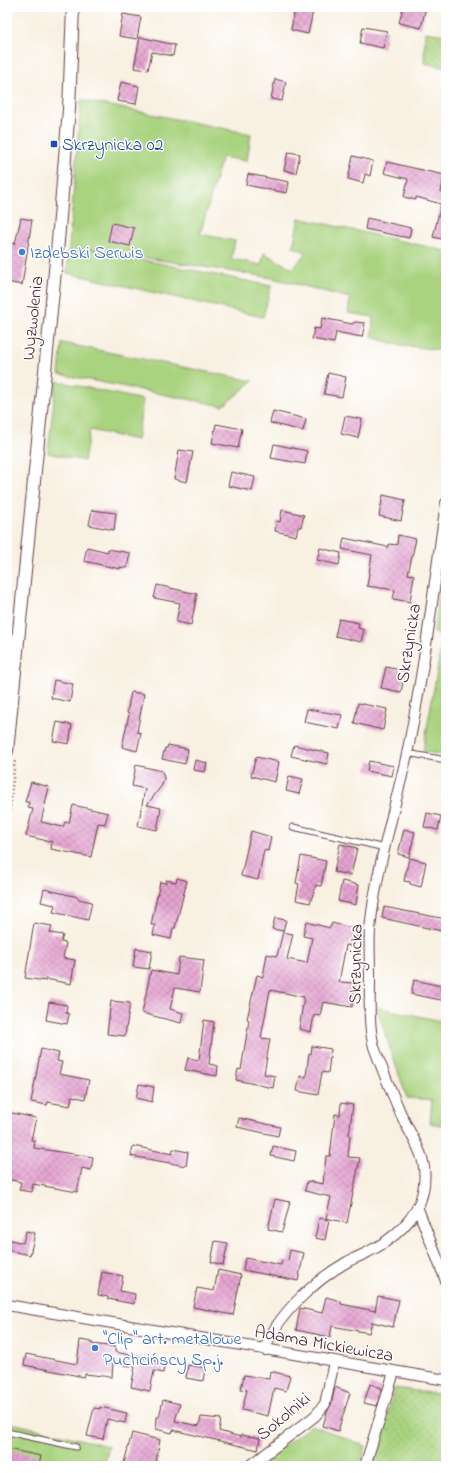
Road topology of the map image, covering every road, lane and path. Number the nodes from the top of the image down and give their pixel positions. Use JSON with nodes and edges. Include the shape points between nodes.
{"nodes":[{"id":1,"x":73,"y":7,"type":"edge"},
{"id":2,"x":446,"y":503,"type":"edge"},
{"id":3,"x":7,"y":751,"type":"edge"},
{"id":4,"x":407,"y":753,"type":"junction"},
{"id":5,"x":446,"y":760,"type":"edge"},
{"id":6,"x":293,"y":827,"type":"dead end"},
{"id":7,"x":386,"y":848,"type":"junction"},
{"id":8,"x":418,"y":1209,"type":"junction"},
{"id":9,"x":446,"y":1281,"type":"edge"},
{"id":10,"x":7,"y":1305,"type":"edge"},
{"id":11,"x":265,"y":1350,"type":"junction"},
{"id":12,"x":334,"y":1362,"type":"junction"},
{"id":13,"x":394,"y":1372,"type":"junction"},
{"id":14,"x":446,"y":1380,"type":"edge"},
{"id":15,"x":7,"y":1432,"type":"edge"},
{"id":16,"x":76,"y":1447,"type":"dead end"},
{"id":17,"x":250,"y":1466,"type":"edge"},
{"id":18,"x":365,"y":1466,"type":"edge"}],
"edges":[{"from":1,"to":3,"type":"street","name":"Wyzwolenia","via":[[69,109]]},
{"from":2,"to":4,"type":"street","name":"Skrzynicka","via":[[422,675]]},
{"from":4,"to":5,"type":"lane"},
{"from":4,"to":7,"type":"street","name":"Skrzynicka"},
{"from":6,"to":7,"type":"lane"},
{"from":7,"to":8,"type":"street","name":"Skrzynicka","via":[[370,931],[371,1020],[374,1044],[401,1115],[418,1144],[425,1170]]},
{"from":8,"to":9,"type":"street"},
{"from":8,"to":11,"type":"street","name":"Skrzynicka","via":[[392,1238],[346,1262],[315,1285],[278,1323]]},
{"from":10,"to":11,"type":"street","name":"Adama Mickiewicza"},
{"from":11,"to":12,"type":"street","name":"Adama Mickiewicza"},
{"from":12,"to":13,"type":"street","name":"Adama Mickiewicza"},
{"from":12,"to":17,"type":"street","name":"Sokolniki","via":[[325,1404],[315,1416]]},
{"from":13,"to":14,"type":"street","name":"Adama Mickiewicza"},
{"from":13,"to":18,"type":"street"},
{"from":15,"to":16,"type":"lane"}]}
